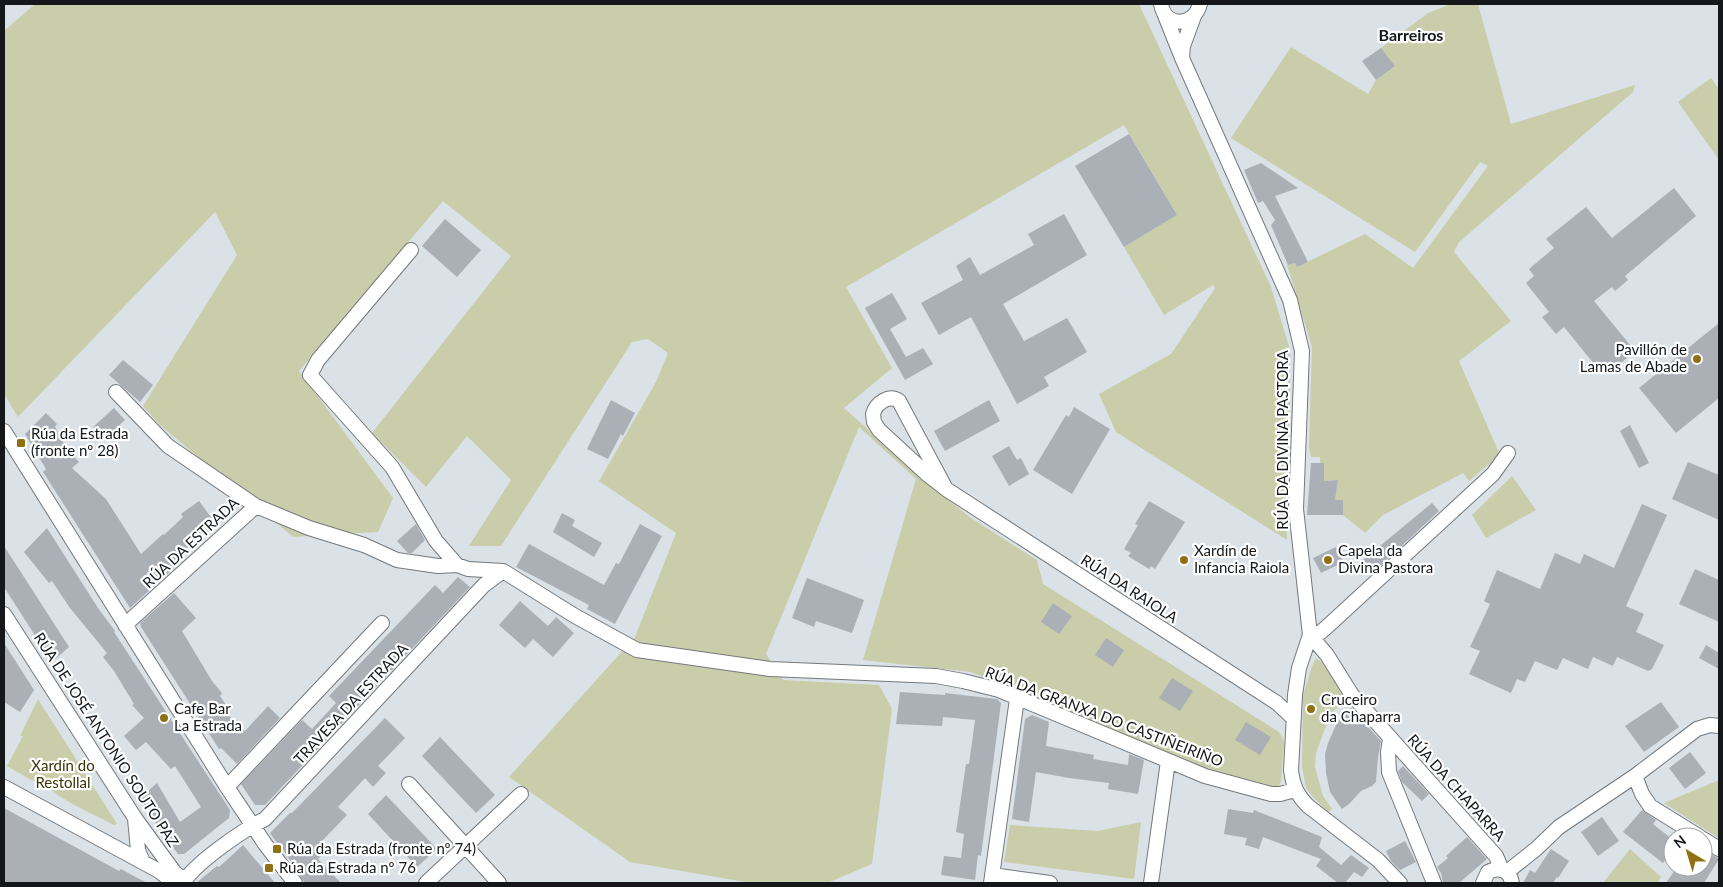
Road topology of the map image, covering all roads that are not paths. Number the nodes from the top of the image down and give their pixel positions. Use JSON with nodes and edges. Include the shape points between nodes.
{"nodes":[{"id":1,"x":1161,"y":7,"type":"edge"},
{"id":2,"x":1200,"y":8,"type":"edge"},
{"id":3,"x":1182,"y":58,"type":"junction"},
{"id":4,"x":411,"y":250,"type":"dead end"},
{"id":5,"x":116,"y":392,"type":"dead end"},
{"id":6,"x":4,"y":431,"type":"edge"},
{"id":7,"x":1508,"y":453,"type":"dead end"},
{"id":8,"x":946,"y":489,"type":"junction"},
{"id":9,"x":256,"y":506,"type":"junction"},
{"id":10,"x":457,"y":565,"type":"junction"},
{"id":11,"x":503,"y":571,"type":"junction"},
{"id":12,"x":4,"y":614,"type":"edge"},
{"id":13,"x":382,"y":623,"type":"dead end"},
{"id":14,"x":125,"y":625,"type":"junction"},
{"id":15,"x":1310,"y":635,"type":"junction"},
{"id":16,"x":1017,"y":698,"type":"junction"},
{"id":17,"x":1294,"y":718,"type":"junction"},
{"id":18,"x":1719,"y":726,"type":"edge"},
{"id":19,"x":1390,"y":739,"type":"junction"},
{"id":20,"x":1168,"y":761,"type":"junction"},
{"id":21,"x":1635,"y":776,"type":"junction"},
{"id":22,"x":410,"y":784,"type":"dead end"},
{"id":23,"x":4,"y":787,"type":"edge"},
{"id":24,"x":227,"y":787,"type":"junction"},
{"id":25,"x":1295,"y":790,"type":"junction"},
{"id":26,"x":521,"y":794,"type":"dead end"},
{"id":27,"x":135,"y":818,"type":"junction"},
{"id":28,"x":252,"y":825,"type":"junction"},
{"id":29,"x":1684,"y":827,"type":"edge"},
{"id":30,"x":137,"y":834,"type":"junction"},
{"id":31,"x":110,"y":846,"type":"junction"},
{"id":32,"x":466,"y":846,"type":"junction"},
{"id":33,"x":143,"y":862,"type":"junction"},
{"id":34,"x":1509,"y":877,"type":"edge"},
{"id":35,"x":992,"y":879,"type":"edge"},
{"id":36,"x":181,"y":882,"type":"edge"},
{"id":37,"x":1482,"y":882,"type":"edge"},
{"id":38,"x":295,"y":883,"type":"edge"},
{"id":39,"x":426,"y":883,"type":"edge"},
{"id":40,"x":499,"y":883,"type":"edge"},
{"id":41,"x":1050,"y":883,"type":"edge"},
{"id":42,"x":1151,"y":883,"type":"edge"},
{"id":43,"x":1400,"y":883,"type":"edge"},
{"id":44,"x":1434,"y":883,"type":"edge"}],
"edges":[{"from":1,"to":2,"type":"street","via":[[1169,18],[1183,22]]},
{"from":1,"to":3,"type":"street","name":"RÚA DA DIVINA PASTORA"},
{"from":2,"to":3,"type":"street","via":[[1183,46]]},
{"from":3,"to":15,"type":"street","name":"RÚA DA DIVINA PASTORA","via":[[1290,300],[1302,351],[1296,509]]},
{"from":4,"to":10,"type":"street","via":[[318,360],[310,375],[392,467],[436,541]]},
{"from":5,"to":9,"type":"street","name":"RÚA DA ESTRADA","via":[[168,446]]},
{"from":6,"to":14,"type":"street"},
{"from":7,"to":15,"type":"street","via":[[1486,481],[1321,632]]},
{"from":8,"to":8,"type":"street","name":"RÚA DA RAIOLA","via":[[900,401],[888,399],[879,404],[872,414],[879,430]]},
{"from":8,"to":17,"type":"street","name":"RÚA DA RAIOLA","via":[[1277,703]]},
{"from":9,"to":10,"type":"street","via":[[397,560],[438,566]]},
{"from":9,"to":14,"type":"street","name":"RÚA DA ESTRADA"},
{"from":10,"to":11,"type":"street","via":[[468,569]]},
{"from":11,"to":16,"type":"street","name":"RÚA DA GRANXA DO CASTIÑEIRIÑO","via":[[637,650],[770,669],[936,676],[999,690]]},
{"from":11,"to":28,"type":"street","name":"TRAVESA DA ESTRADA","via":[[484,585],[265,819]]},
{"from":12,"to":27,"type":"street","name":"RÚA DE JOSÉ ANTONIO SOUTO PAZ"},
{"from":13,"to":24,"type":"street"},
{"from":14,"to":24,"type":"street"},
{"from":15,"to":17,"type":"street","name":"RÚA DA DIVINA PASTORA","via":[[1299,668]]},
{"from":15,"to":19,"type":"street","name":"RÚA DA CHAPARRA","via":[[1352,695]]},
{"from":16,"to":20,"type":"street","name":"RÚA DA GRANXA DO CASTIÑEIRIÑO"},
{"from":16,"to":35,"type":"street"},
{"from":17,"to":25,"type":"street","name":"RÚA DA DIVINA PASTORA","via":[[1291,770]]},
{"from":18,"to":21,"type":"street","via":[[1697,729]]},
{"from":19,"to":34,"type":"street","name":"RÚA DA CHAPARRA","via":[[1496,856]]},
{"from":19,"to":44,"type":"street","via":[[1389,772]]},
{"from":20,"to":25,"type":"street","name":"RÚA DA GRANXA DO CASTIÑEIRIÑO","via":[[1205,776],[1271,794]]},
{"from":20,"to":42,"type":"street"},
{"from":21,"to":29,"type":"street","via":[[1650,806]]},
{"from":21,"to":34,"type":"street","via":[[1559,827]]},
{"from":22,"to":32,"type":"street"},
{"from":23,"to":31,"type":"street"},
{"from":24,"to":28,"type":"street"},
{"from":25,"to":43,"type":"street","via":[[1308,806],[1378,860]]},
{"from":26,"to":32,"type":"street"},
{"from":27,"to":30,"type":"street"},
{"from":27,"to":36,"type":"street","name":"RÚA DE JOSÉ ANTONIO SOUTO PAZ"},
{"from":28,"to":36,"type":"street","name":"TRAVESA DA ESTRADA"},
{"from":28,"to":38,"type":"street"},
{"from":30,"to":31,"type":"street","via":[[127,844]]},
{"from":30,"to":33,"type":"street"},
{"from":31,"to":33,"type":"street"},
{"from":32,"to":39,"type":"street"},
{"from":32,"to":40,"type":"street"},
{"from":33,"to":36,"type":"street"},
{"from":34,"to":37,"type":"street","via":[[1492,870]]},
{"from":35,"to":41,"type":"street"}]}
